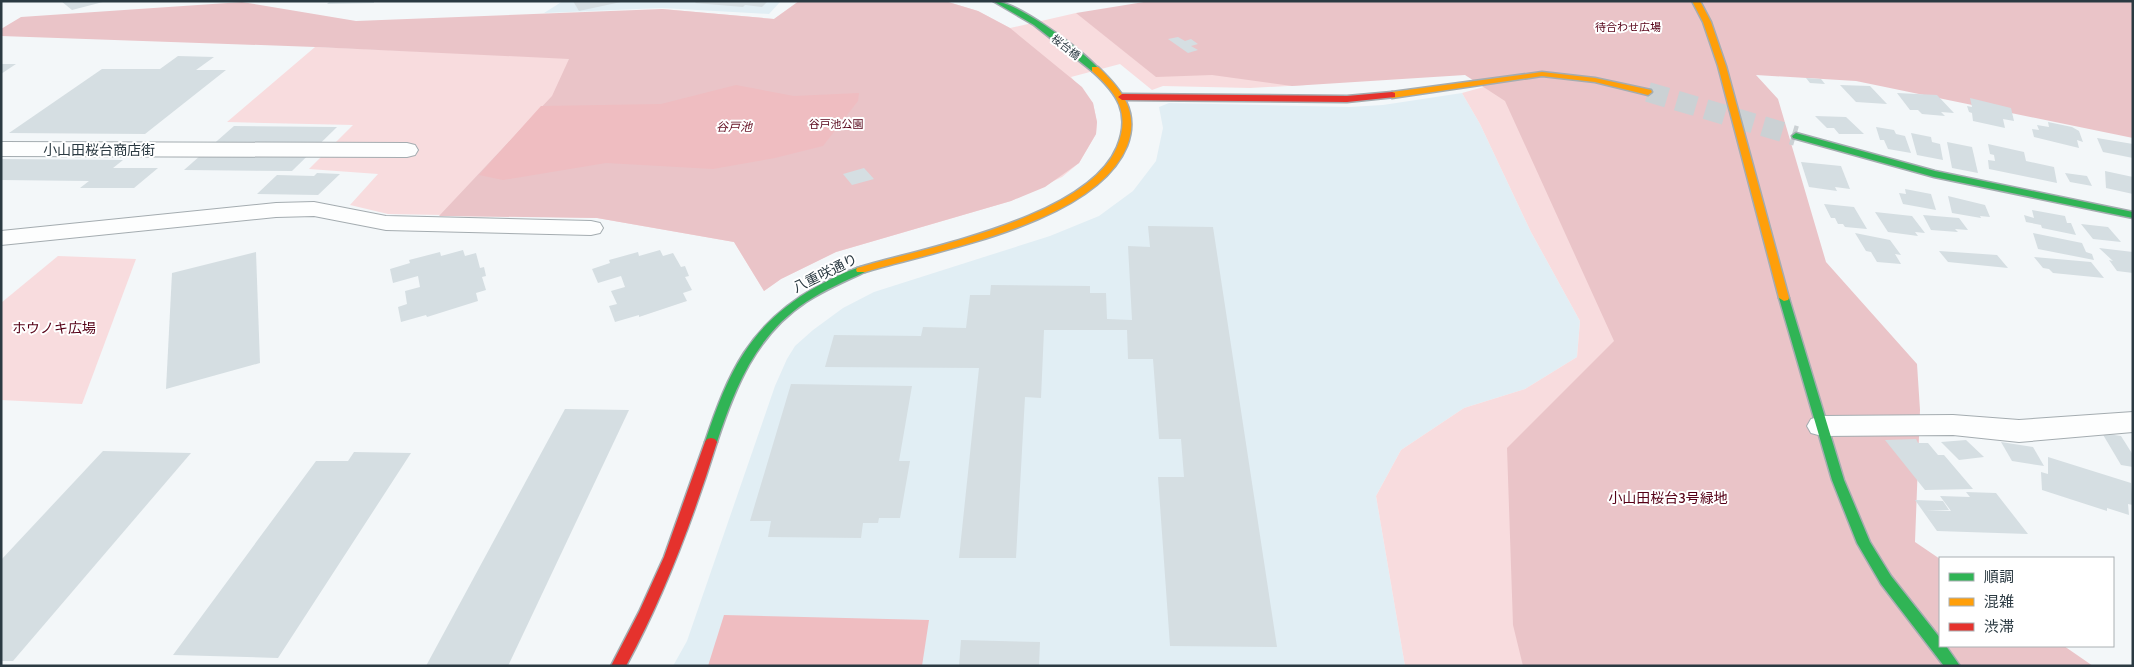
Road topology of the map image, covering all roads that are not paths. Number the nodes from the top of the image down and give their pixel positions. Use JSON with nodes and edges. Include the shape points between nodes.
{"nodes":[{"id":1,"x":996,"y":1,"type":"edge"},
{"id":2,"x":1696,"y":1,"type":"edge"},
{"id":3,"x":1648,"y":92,"type":"tunnel mouth"},
{"id":4,"x":1122,"y":97,"type":"junction"},
{"id":5,"x":1796,"y":136,"type":"tunnel mouth"},
{"id":6,"x":1,"y":149,"type":"edge"},
{"id":7,"x":407,"y":150,"type":"dead end"},
{"id":8,"x":2133,"y":215,"type":"edge"},
{"id":9,"x":591,"y":228,"type":"dead end"},
{"id":10,"x":1,"y":238,"type":"edge"},
{"id":11,"x":2133,"y":422,"type":"edge"},
{"id":12,"x":1822,"y":426,"type":"junction"},
{"id":13,"x":618,"y":666,"type":"edge"},
{"id":14,"x":1953,"y":666,"type":"edge"}],
"edges":[{"from":1,"to":4,"type":"street","name":"桜台橋","via":[[1035,22],[1096,71]]},
{"from":2,"to":12,"type":"street","via":[[1722,66],[1770,252]]},
{"from":3,"to":4,"type":"street","via":[[1608,81],[1542,74],[1347,99]]},
{"from":4,"to":13,"type":"street","name":"八重咲通り","via":[[1128,114],[1124,148],[1111,167],[1064,204],[1032,218],[830,283],[786,310],[767,327],[745,355],[678,540],[639,630]]},
{"from":5,"to":8,"type":"street","via":[[1934,174]]},
{"from":6,"to":7,"type":"street","name":"小山田桜台商店街"},
{"from":9,"to":10,"type":"street","via":[[386,223],[314,209]]},
{"from":11,"to":12,"type":"street","via":[[2019,431],[1953,426]]},
{"from":12,"to":14,"type":"street","via":[[1838,480],[1864,543],[1886,580]]}]}
